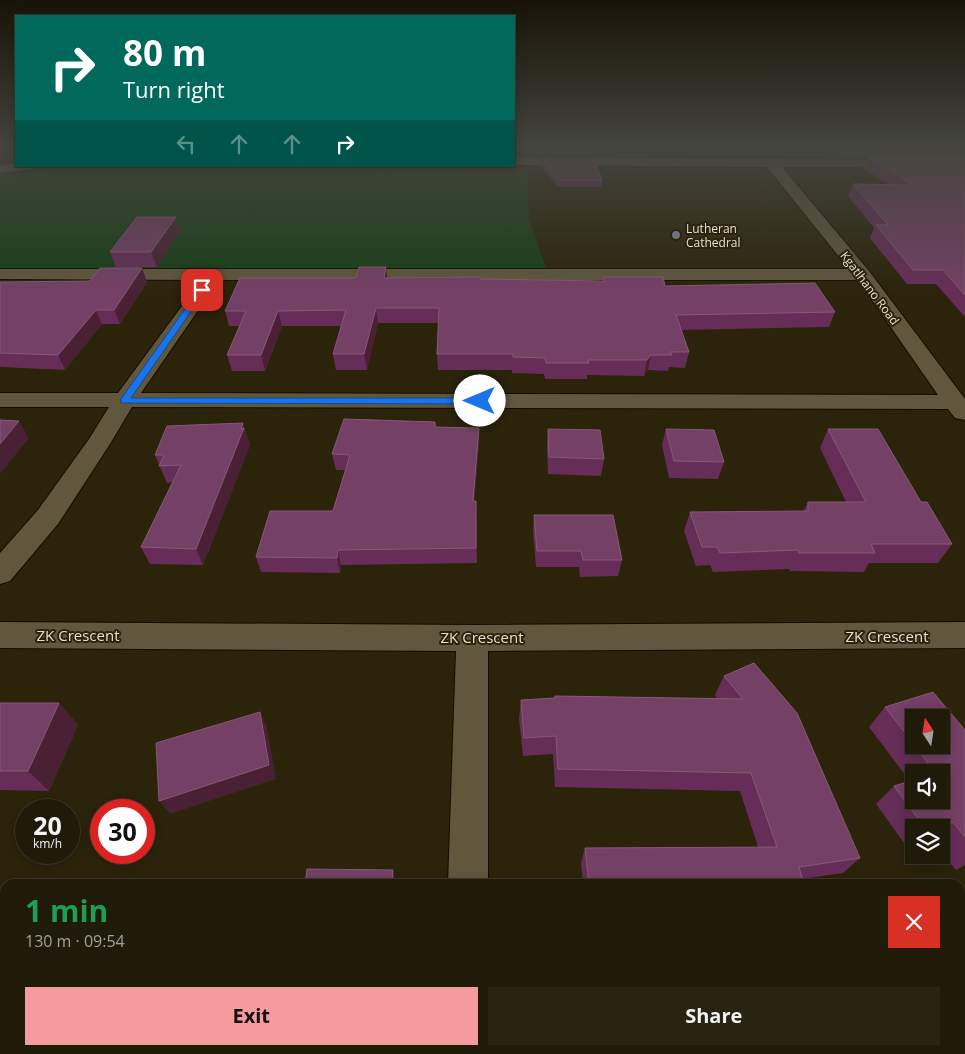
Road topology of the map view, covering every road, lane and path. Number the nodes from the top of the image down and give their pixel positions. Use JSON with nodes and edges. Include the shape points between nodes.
{"nodes":[{"id":1,"x":798,"y":196,"type":"edge"},
{"id":2,"x":0,"y":274,"type":"edge"},
{"id":3,"x":214,"y":274,"type":"junction"},
{"id":4,"x":863,"y":275,"type":"junction"},
{"id":5,"x":0,"y":400,"type":"edge"},
{"id":6,"x":124,"y":401,"type":"junction"},
{"id":7,"x":959,"y":409,"type":"edge"},
{"id":8,"x":0,"y":573,"type":"edge"},
{"id":9,"x":0,"y":635,"type":"edge"},
{"id":10,"x":965,"y":635,"type":"edge"},
{"id":11,"x":472,"y":638,"type":"junction"},
{"id":12,"x":468,"y":879,"type":"edge"}],
"edges":[{"from":1,"to":4,"type":"street","name":"Kgatlhano Road"},
{"from":2,"to":3,"type":"street"},
{"from":3,"to":4,"type":"street"},
{"from":3,"to":6,"type":"street"},
{"from":4,"to":7,"type":"street","name":"Kgatlhano Road"},
{"from":5,"to":6,"type":"street"},
{"from":6,"to":7,"type":"street"},
{"from":6,"to":8,"type":"street","via":[[48,517]]},
{"from":9,"to":11,"type":"street","name":"ZK Crescent"},
{"from":10,"to":11,"type":"street","name":"ZK Crescent"},
{"from":11,"to":12,"type":"street"}]}
